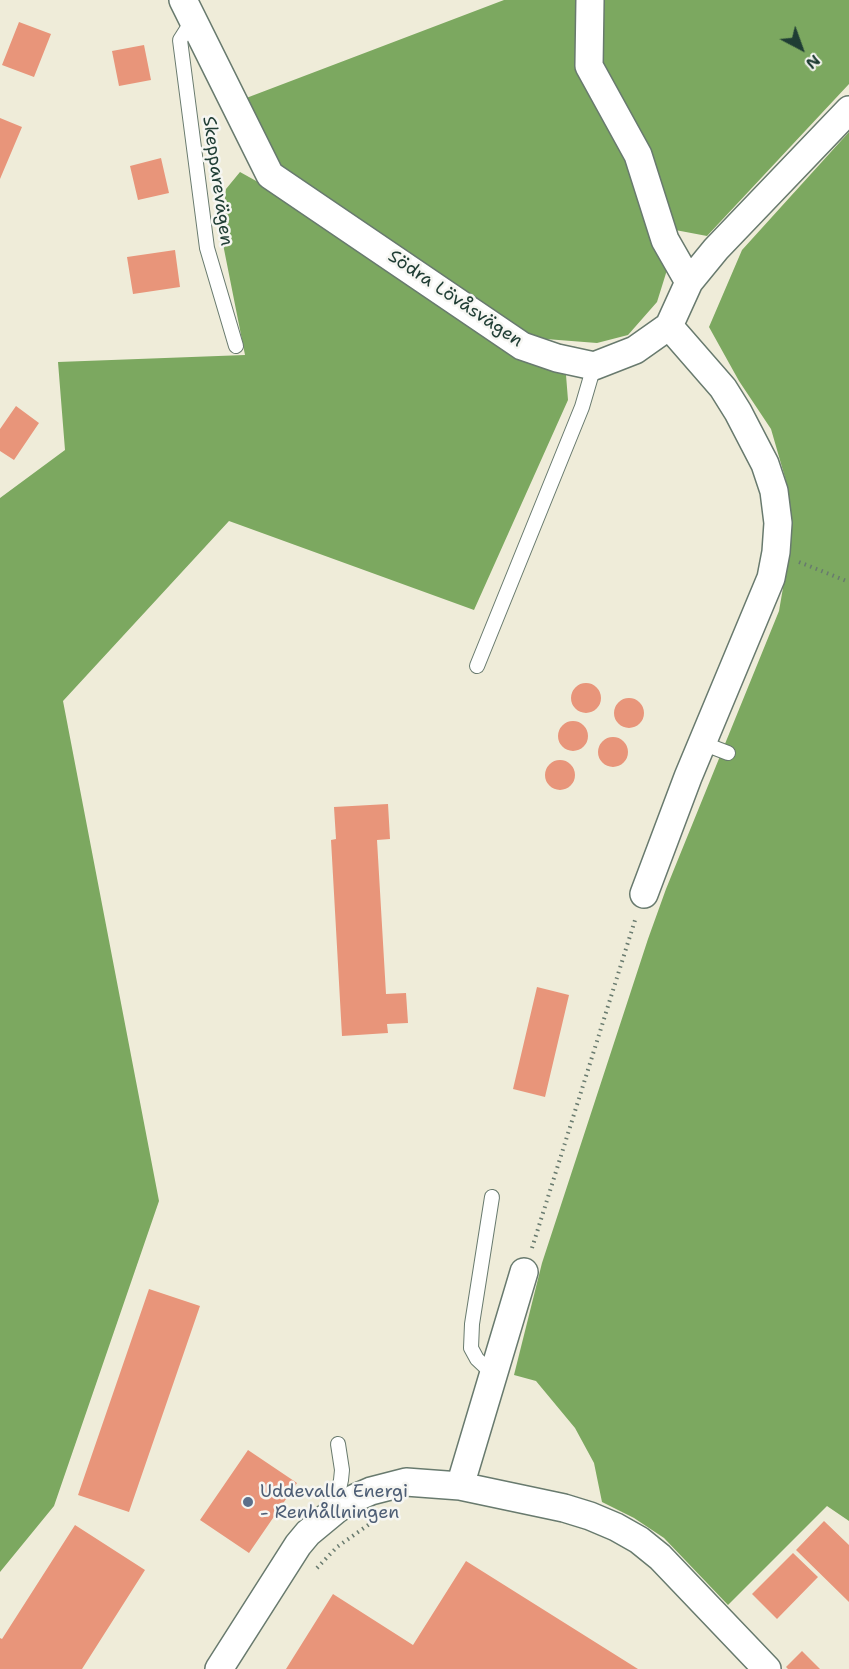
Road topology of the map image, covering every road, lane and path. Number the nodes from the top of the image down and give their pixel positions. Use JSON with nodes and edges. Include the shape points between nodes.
{"nodes":[{"id":1,"x":183,"y":0,"type":"edge"},
{"id":2,"x":590,"y":0,"type":"edge"},
{"id":3,"x":196,"y":25,"type":"junction"},
{"id":4,"x":849,"y":110,"type":"edge"},
{"id":5,"x":689,"y":282,"type":"junction"},
{"id":6,"x":669,"y":326,"type":"junction"},
{"id":7,"x":236,"y":346,"type":"dead end"},
{"id":8,"x":594,"y":366,"type":"junction"},
{"id":9,"x":776,"y":552,"type":"junction"},
{"id":10,"x":849,"y":582,"type":"edge"},
{"id":11,"x":477,"y":666,"type":"dead end"},
{"id":12,"x":702,"y":743,"type":"junction"},
{"id":13,"x":728,"y":753,"type":"dead end"},
{"id":14,"x":644,"y":894,"type":"joint"},
{"id":15,"x":492,"y":1197,"type":"dead end"},
{"id":16,"x":524,"y":1272,"type":"joint"},
{"id":17,"x":494,"y":1375,"type":"junction"},
{"id":18,"x":338,"y":1444,"type":"dead end"},
{"id":19,"x":460,"y":1486,"type":"junction"},
{"id":20,"x":374,"y":1520,"type":"dead end"},
{"id":21,"x":320,"y":1522,"type":"junction"},
{"id":22,"x":312,"y":1575,"type":"dead end"},
{"id":23,"x":219,"y":1669,"type":"edge"},
{"id":24,"x":767,"y":1669,"type":"edge"}],
"edges":[{"from":1,"to":3,"type":"street","name":"Södra Lövåsvägen"},
{"from":2,"to":5,"type":"street","via":[[589,66],[638,155],[664,240]]},
{"from":3,"to":7,"type":"lane","name":"Skepparevägen","via":[[187,29],[180,40],[207,248]]},
{"from":3,"to":8,"type":"street","name":"Södra Lövåsvägen","via":[[270,175],[522,346]]},
{"from":4,"to":5,"type":"street"},
{"from":5,"to":6,"type":"street"},
{"from":6,"to":8,"type":"street","via":[[635,350]]},
{"from":6,"to":9,"type":"street","via":[[723,388],[765,464],[774,491]]},
{"from":8,"to":11,"type":"lane","via":[[582,406]]},
{"from":9,"to":10,"type":"path"},
{"from":9,"to":12,"type":"street","via":[[771,578]]},
{"from":12,"to":13,"type":"lane"},
{"from":12,"to":14,"type":"street","via":[[679,779]]},
{"from":14,"to":16,"type":"path"},
{"from":15,"to":17,"type":"lane","via":[[471,1324],[471,1348]]},
{"from":16,"to":17,"type":"street"},
{"from":17,"to":19,"type":"street"},
{"from":18,"to":21,"type":"lane","via":[[342,1470],[339,1489]]},
{"from":19,"to":21,"type":"street","via":[[406,1482],[387,1486],[355,1498]]},
{"from":19,"to":24,"type":"street","via":[[582,1513],[639,1540]]},
{"from":20,"to":22,"type":"path","via":[[337,1547]]},
{"from":21,"to":23,"type":"street","via":[[298,1545]]}]}
